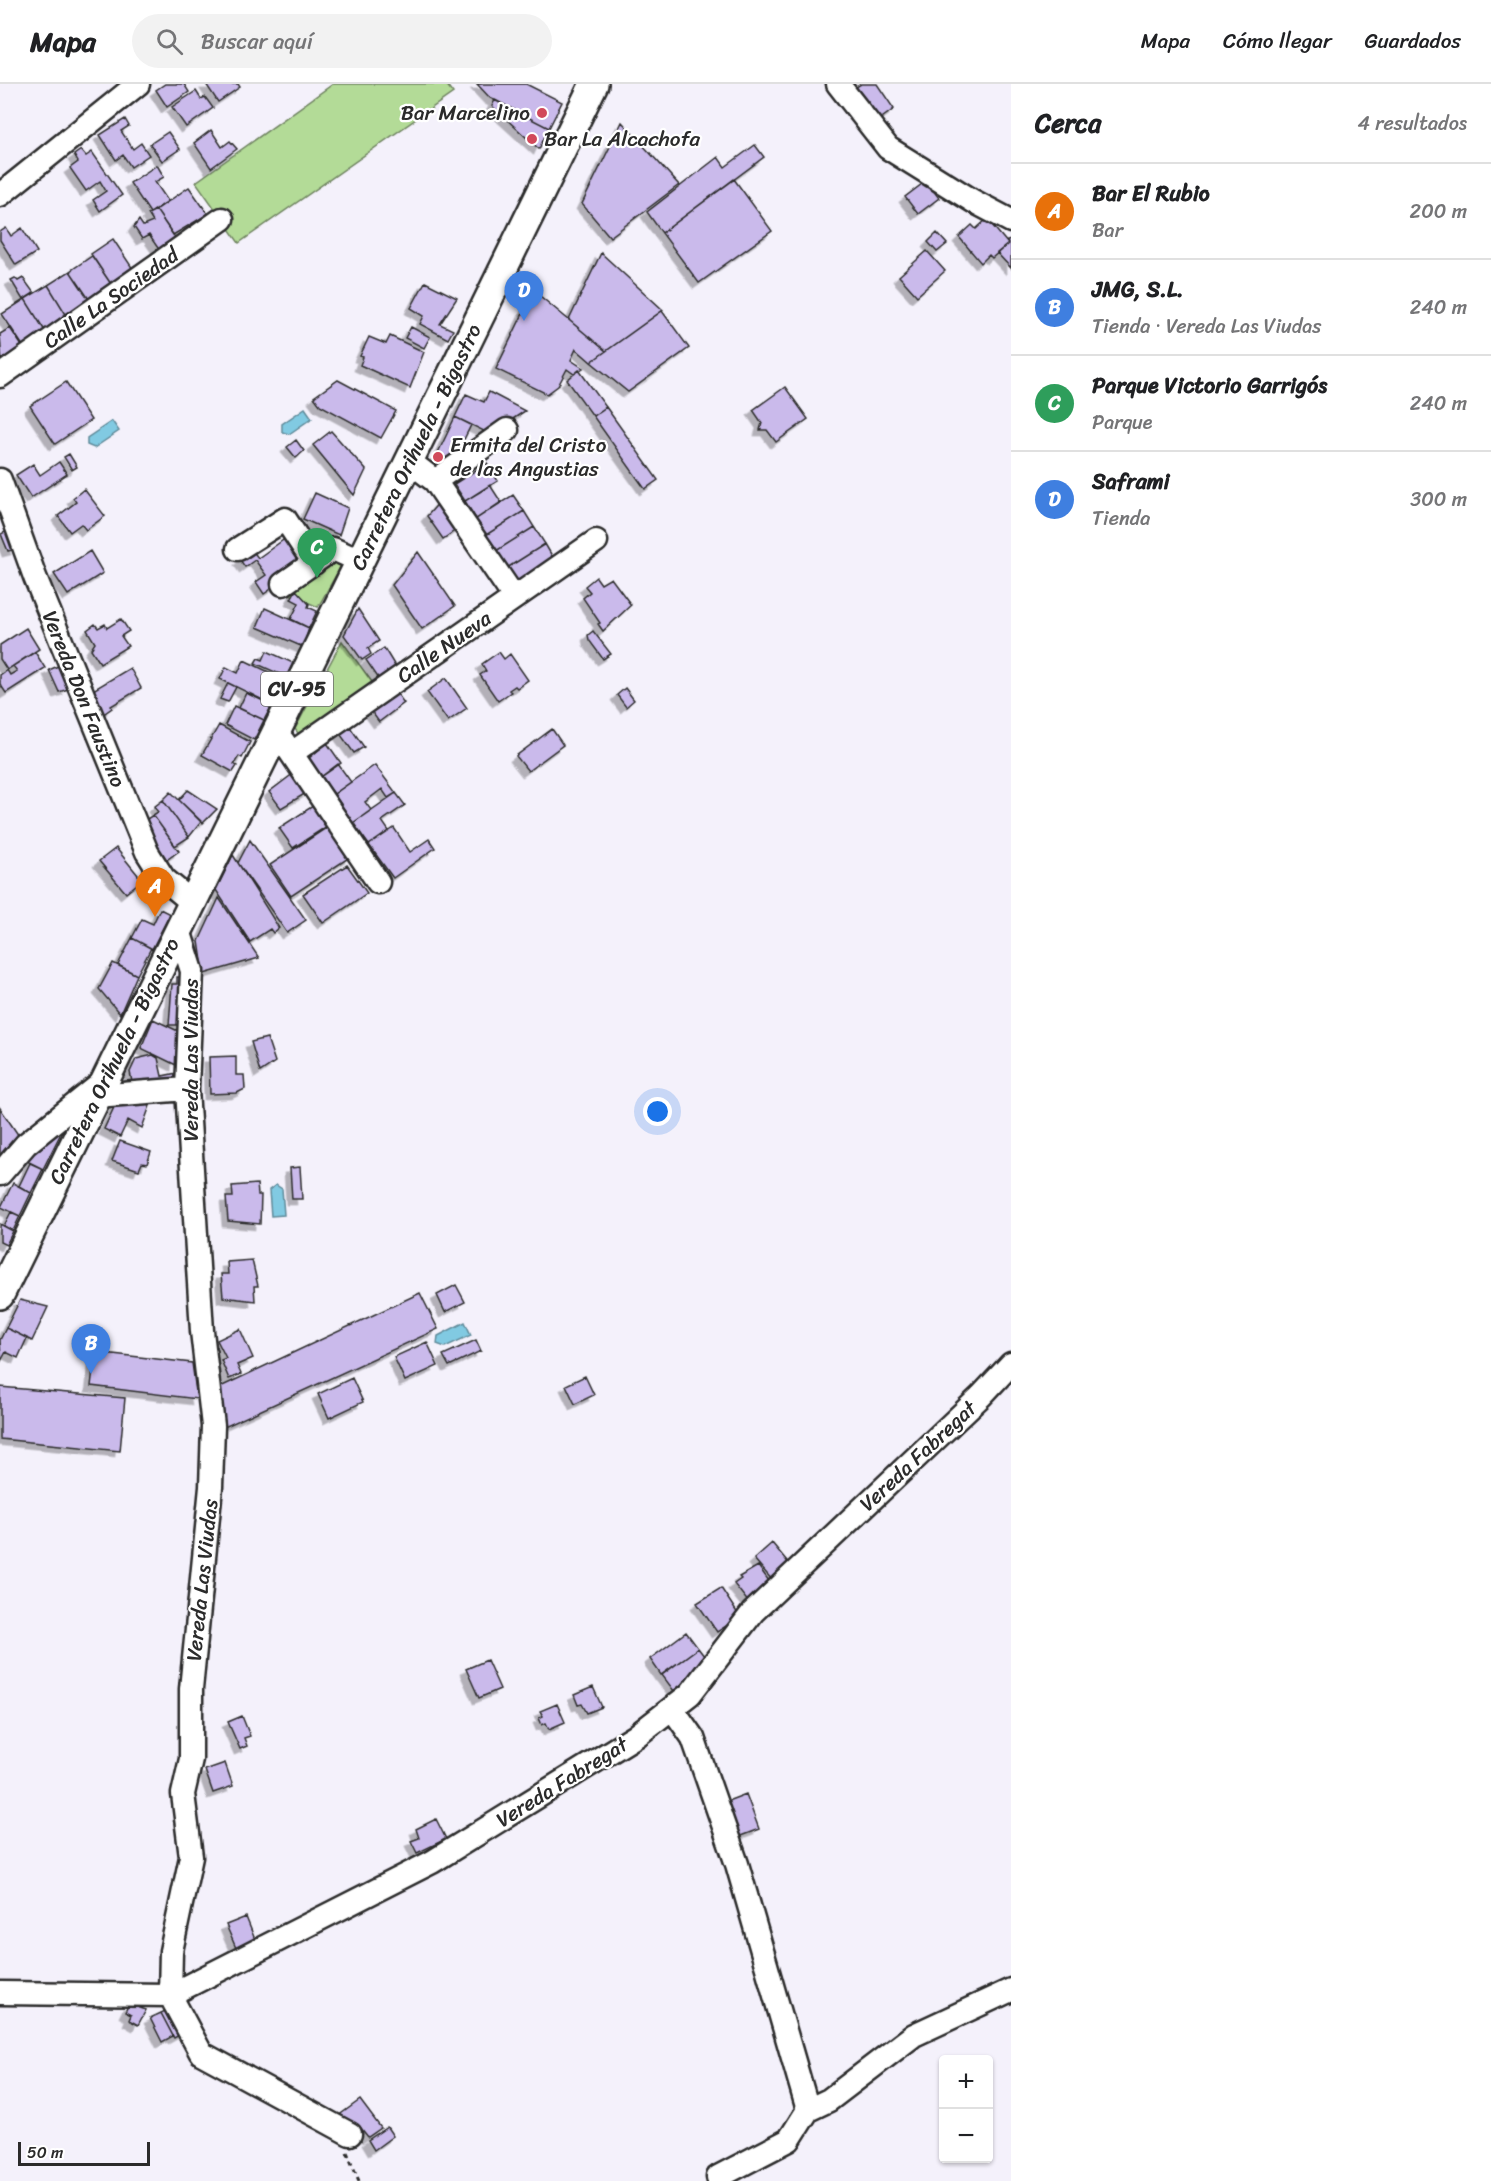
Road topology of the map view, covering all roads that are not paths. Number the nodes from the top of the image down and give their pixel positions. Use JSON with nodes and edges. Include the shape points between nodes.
{"nodes":[{"id":1,"x":138,"y":84,"type":"edge"},
{"id":2,"x":594,"y":84,"type":"edge"},
{"id":3,"x":838,"y":84,"type":"edge"},
{"id":4,"x":0,"y":195,"type":"edge"},
{"id":5,"x":222,"y":219,"type":"dead end"},
{"id":6,"x":1011,"y":221,"type":"edge"},
{"id":7,"x":0,"y":376,"type":"edge"},
{"id":8,"x":507,"y":430,"type":"dead end"},
{"id":9,"x":409,"y":461,"type":"junction"},
{"id":10,"x":0,"y":480,"type":"edge"},
{"id":11,"x":435,"y":481,"type":"junction"},
{"id":12,"x":596,"y":541,"type":"dead end"},
{"id":13,"x":238,"y":549,"type":"dead end"},
{"id":14,"x":360,"y":561,"type":"junction"},
{"id":15,"x":314,"y":563,"type":"junction"},
{"id":16,"x":283,"y":584,"type":"dead end"},
{"id":17,"x":514,"y":597,"type":"junction"},
{"id":18,"x":276,"y":732,"type":"junction"},
{"id":19,"x":292,"y":753,"type":"junction"},
{"id":20,"x":378,"y":882,"type":"dead end"},
{"id":21,"x":194,"y":903,"type":"junction"},
{"id":22,"x":179,"y":930,"type":"junction"},
{"id":23,"x":99,"y":1089,"type":"junction"},
{"id":24,"x":187,"y":1089,"type":"junction"},
{"id":25,"x":0,"y":1174,"type":"edge"},
{"id":26,"x":0,"y":1295,"type":"edge"},
{"id":27,"x":1011,"y":1364,"type":"edge"},
{"id":28,"x":672,"y":1708,"type":"junction"},
{"id":29,"x":1011,"y":1990,"type":"edge"},
{"id":30,"x":0,"y":1993,"type":"edge"},
{"id":31,"x":170,"y":1995,"type":"junction"},
{"id":32,"x":808,"y":2110,"type":"junction"},
{"id":33,"x":350,"y":2134,"type":"dead end"},
{"id":34,"x":719,"y":2181,"type":"edge"}],
"edges":[{"from":1,"to":4,"type":"street"},
{"from":2,"to":9,"type":"main road","name":"Carretera Orihuela - Bigastro","number":"CV-95"},
{"from":3,"to":6,"type":"street","via":[[888,148]]},
{"from":5,"to":7,"type":"street","name":"Calle La Sociedad"},
{"from":8,"to":11,"type":"street"},
{"from":9,"to":11,"type":"street"},
{"from":9,"to":14,"type":"main road","name":"Carretera Orihuela - Bigastro","number":"CV-95"},
{"from":10,"to":21,"type":"street","name":"Vereda Don Faustino","via":[[35,577],[147,852],[164,879]]},
{"from":11,"to":17,"type":"street"},
{"from":12,"to":17,"type":"street","name":"Calle Nueva"},
{"from":13,"to":15,"type":"street","via":[[285,519]]},
{"from":14,"to":15,"type":"street","via":[[333,549]]},
{"from":14,"to":18,"type":"main road","name":"Carretera Orihuela - Bigastro","number":"CV-95"},
{"from":15,"to":16,"type":"street"},
{"from":17,"to":19,"type":"street","name":"Calle Nueva"},
{"from":18,"to":19,"type":"street"},
{"from":18,"to":21,"type":"main road","name":"Carretera Orihuela - Bigastro","number":"CV-95"},
{"from":19,"to":20,"type":"street"},
{"from":21,"to":22,"type":"main road","name":"Carretera Orihuela - Bigastro","number":"CV-95"},
{"from":22,"to":23,"type":"main road","name":"Carretera Orihuela - Bigastro","number":"CV-95"},
{"from":22,"to":24,"type":"street","name":"Vereda Las Viudas","via":[[192,971]]},
{"from":23,"to":24,"type":"street"},
{"from":23,"to":25,"type":"street","via":[[26,1144]]},
{"from":23,"to":26,"type":"main road","name":"Carretera Orihuela - Bigastro","number":"CV-95"},
{"from":24,"to":31,"type":"street","name":"Vereda Las Viudas","via":[[212,1436],[211,1487],[191,1689],[191,1759],[183,1794],[191,1857],[171,1951]]},
{"from":27,"to":28,"type":"street","name":"Vereda Fabregat","via":[[753,1612],[690,1694]]},
{"from":28,"to":31,"type":"street","name":"Vereda Fabregat","via":[[636,1736],[432,1862]]},
{"from":28,"to":32,"type":"street","via":[[693,1738],[737,1864]]},
{"from":29,"to":32,"type":"street","via":[[914,2035],[829,2100]]},
{"from":30,"to":31,"type":"street","name":"Vereda Fabregat"},
{"from":31,"to":33,"type":"street","name":"Vereda Las Viudas","via":[[201,2054]]},
{"from":32,"to":34,"type":"street","via":[[789,2140],[718,2177]]}]}
